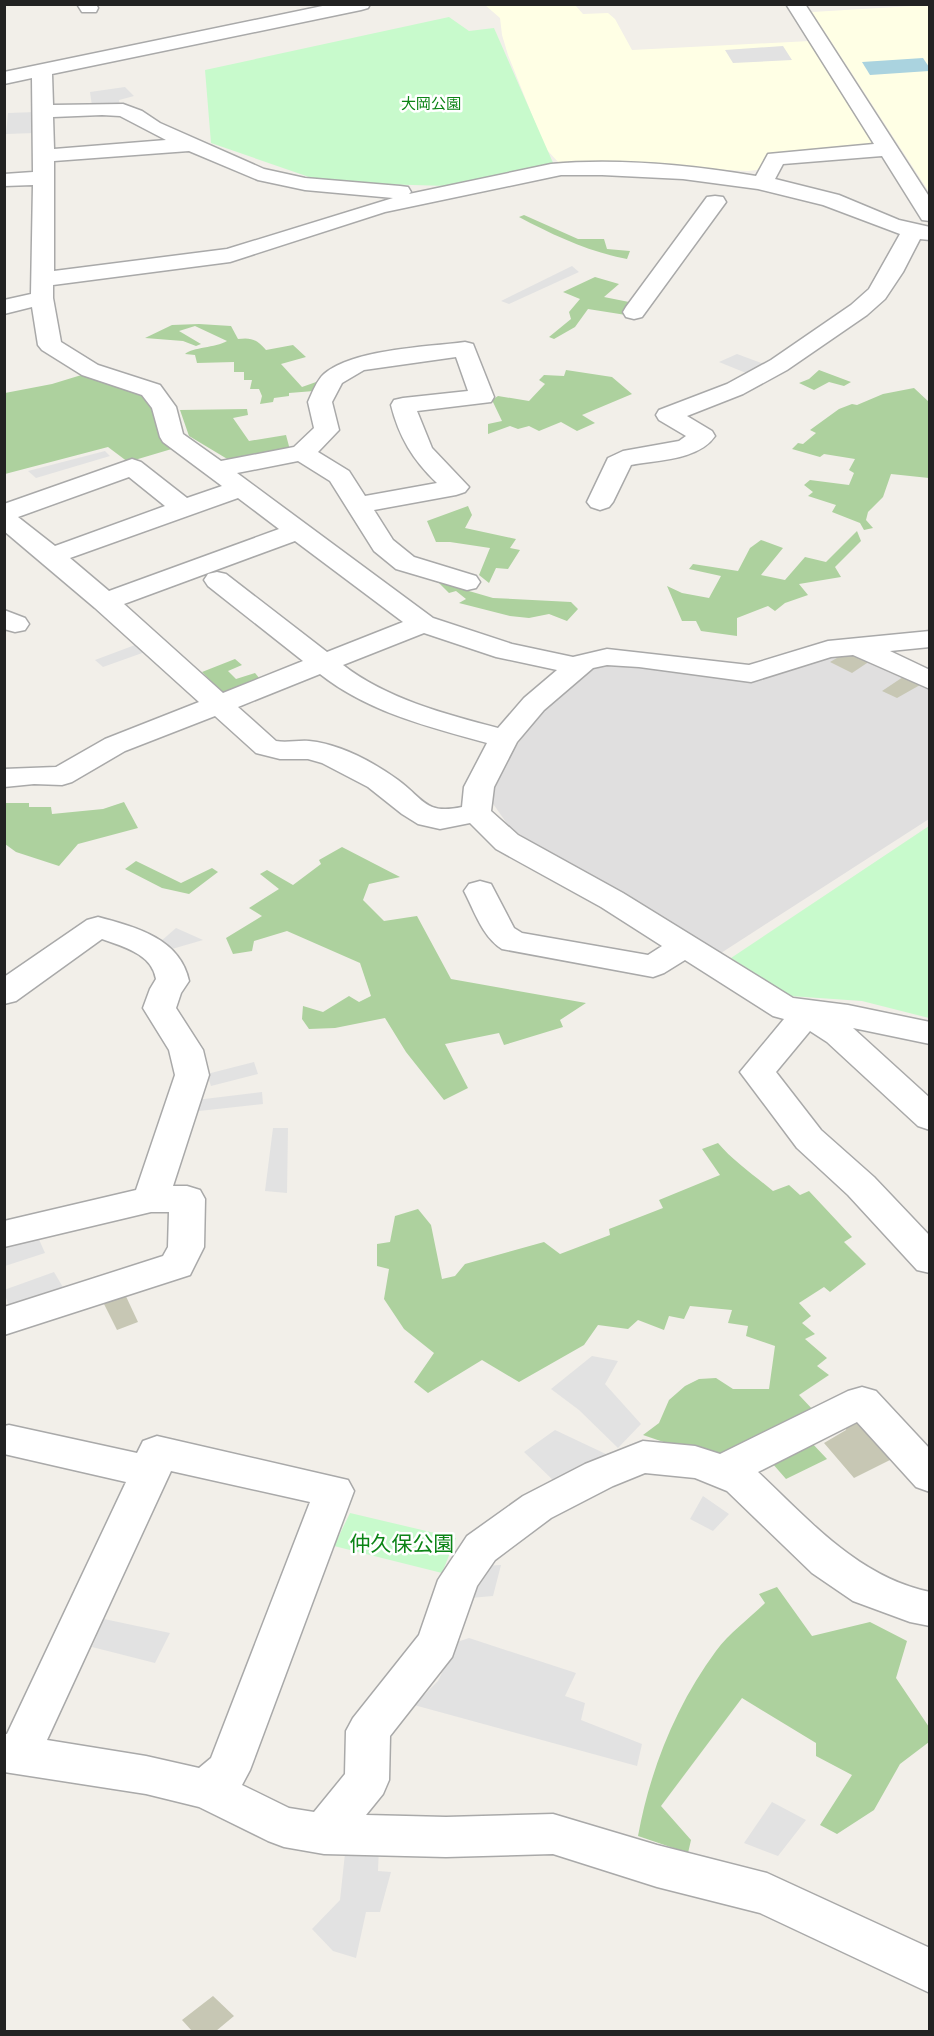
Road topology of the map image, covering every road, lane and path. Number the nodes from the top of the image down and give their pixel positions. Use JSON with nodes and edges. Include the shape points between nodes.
{"nodes":[{"id":1,"x":361,"y":4,"type":"edge"},
{"id":2,"x":795,"y":4,"type":"edge"},
{"id":3,"x":42,"y":71,"type":"junction"},
{"id":4,"x":4,"y":78,"type":"edge"},
{"id":5,"x":43,"y":111,"type":"junction"},
{"id":6,"x":194,"y":144,"type":"junction"},
{"id":7,"x":887,"y":149,"type":"junction"},
{"id":8,"x":44,"y":156,"type":"junction"},
{"id":9,"x":44,"y":178,"type":"junction"},
{"id":10,"x":4,"y":180,"type":"edge"},
{"id":11,"x":763,"y":182,"type":"junction"},
{"id":12,"x":456,"y":189,"type":"junction"},
{"id":13,"x":716,"y":202,"type":"dead end"},
{"id":14,"x":924,"y":227,"type":"edge"},
{"id":15,"x":43,"y":288,"type":"junction"},
{"id":16,"x":4,"y":307,"type":"edge"},
{"id":17,"x":634,"y":312,"type":"dead end"},
{"id":18,"x":302,"y":453,"type":"junction"},
{"id":19,"x":215,"y":470,"type":"junction"},
{"id":20,"x":240,"y":489,"type":"junction"},
{"id":21,"x":600,"y":502,"type":"dead end"},
{"id":22,"x":360,"y":505,"type":"junction"},
{"id":23,"x":183,"y":508,"type":"junction"},
{"id":24,"x":4,"y":513,"type":"edge"},
{"id":25,"x":4,"y":518,"type":"edge"},
{"id":26,"x":297,"y":531,"type":"junction"},
{"id":27,"x":52,"y":556,"type":"junction"},
{"id":28,"x":217,"y":580,"type":"dead end"},
{"id":29,"x":467,"y":582,"type":"dead end"},
{"id":30,"x":105,"y":602,"type":"junction"},
{"id":31,"x":423,"y":624,"type":"junction"},
{"id":32,"x":930,"y":639,"type":"edge"},
{"id":33,"x":859,"y":647,"type":"junction"},
{"id":34,"x":323,"y":664,"type":"junction"},
{"id":35,"x":578,"y":666,"type":"junction"},
{"id":36,"x":930,"y":681,"type":"edge"},
{"id":37,"x":219,"y":704,"type":"junction"},
{"id":38,"x":504,"y":739,"type":"junction"},
{"id":39,"x":4,"y":778,"type":"edge"},
{"id":40,"x":476,"y":813,"type":"junction"},
{"id":41,"x":480,"y":891,"type":"dead end"},
{"id":42,"x":687,"y":945,"type":"junction"},
{"id":43,"x":4,"y":993,"type":"edge"},
{"id":44,"x":807,"y":1013,"type":"junction"},
{"id":45,"x":930,"y":1034,"type":"edge"},
{"id":46,"x":930,"y":1118,"type":"edge"},
{"id":47,"x":151,"y":1199,"type":"junction"},
{"id":48,"x":4,"y":1234,"type":"edge"},
{"id":49,"x":930,"y":1260,"type":"edge"},
{"id":50,"x":4,"y":1321,"type":"edge"},
{"id":51,"x":9,"y":1440,"type":"dead end"},
{"id":52,"x":723,"y":1471,"type":"junction"},
{"id":53,"x":151,"y":1472,"type":"junction"},
{"id":54,"x":930,"y":1476,"type":"edge"},
{"id":55,"x":930,"y":1609,"type":"edge"},
{"id":56,"x":11,"y":1754,"type":"edge"},
{"id":57,"x":206,"y":1789,"type":"junction"},
{"id":58,"x":324,"y":1834,"type":"junction"},
{"id":59,"x":930,"y":1971,"type":"edge"}],
"edges":[{"from":1,"to":3,"type":"street"},
{"from":2,"to":7,"type":"street"},
{"from":3,"to":4,"type":"street"},
{"from":3,"to":5,"type":"street"},
{"from":5,"to":6,"type":"street","via":[[123,110],[153,128]]},
{"from":5,"to":8,"type":"street"},
{"from":6,"to":8,"type":"street"},
{"from":6,"to":12,"type":"street","via":[[258,174],[305,184],[396,192]]},
{"from":7,"to":11,"type":"street","via":[[775,158]]},
{"from":7,"to":14,"type":"street"},
{"from":8,"to":9,"type":"street"},
{"from":9,"to":10,"type":"street"},
{"from":9,"to":15,"type":"street"},
{"from":11,"to":12,"type":"street","via":[[686,172],[568,168]]},
{"from":11,"to":14,"type":"street"},
{"from":12,"to":15,"type":"street","via":[[380,207],[230,255],[80,276]]},
{"from":13,"to":17,"type":"street"},
{"from":14,"to":21,"type":"street","via":[[877,294],[859,310],[779,365],[735,389],[668,415],[703,436],[687,447],[623,459]]},
{"from":15,"to":16,"type":"street"},
{"from":15,"to":19,"type":"street","via":[[50,345],[90,370],[151,390],[164,407],[172,437]]},
{"from":18,"to":19,"type":"street"},
{"from":18,"to":22,"type":"street","via":[[340,476]]},
{"from":18,"to":22,"type":"street","via":[[327,430],[320,402],[332,379],[358,363],[465,349],[482,397],[403,405],[408,427],[422,455],[456,487]]},
{"from":19,"to":20,"type":"street"},
{"from":20,"to":23,"type":"street"},
{"from":20,"to":26,"type":"street"},
{"from":22,"to":29,"type":"street","via":[[383,544],[405,563]]},
{"from":23,"to":24,"type":"street","via":[[132,467]]},
{"from":23,"to":27,"type":"street"},
{"from":25,"to":27,"type":"street"},
{"from":26,"to":30,"type":"street"},
{"from":26,"to":31,"type":"street"},
{"from":27,"to":30,"type":"street"},
{"from":28,"to":34,"type":"street"},
{"from":30,"to":37,"type":"street"},
{"from":31,"to":34,"type":"street"},
{"from":31,"to":35,"type":"street","via":[[506,651]]},
{"from":32,"to":33,"type":"street"},
{"from":33,"to":35,"type":"street","via":[[828,649],[751,674],[607,657]]},
{"from":33,"to":36,"type":"street"},
{"from":34,"to":37,"type":"street"},
{"from":34,"to":38,"type":"street","via":[[354,687],[432,719]]},
{"from":35,"to":38,"type":"street","via":[[534,704]]},
{"from":37,"to":39,"type":"street","via":[[115,746],[62,776]]},
{"from":37,"to":40,"type":"street","via":[[266,747],[279,752],[316,751],[334,758],[369,776],[420,813],[436,819]]},
{"from":38,"to":40,"type":"street","via":[[479,787]]},
{"from":40,"to":42,"type":"street","via":[[507,842]]},
{"from":41,"to":42,"type":"street","via":[[501,934],[513,942],[653,966]]},
{"from":42,"to":44,"type":"street","via":[[785,1008]]},
{"from":43,"to":47,"type":"street","via":[[98,927],[158,951],[165,960],[173,981],[159,1008],[186,1050],[192,1075]]},
{"from":44,"to":45,"type":"street","via":[[848,1016]]},
{"from":44,"to":46,"type":"street","via":[[839,1034]]},
{"from":44,"to":49,"type":"street","via":[[757,1072],[809,1139],[861,1186]]},
{"from":47,"to":48,"type":"street"},
{"from":47,"to":50,"type":"street","via":[[187,1199],[186,1247],[177,1265]]},
{"from":51,"to":53,"type":"street"},
{"from":52,"to":54,"type":"street","via":[[862,1402]]},
{"from":52,"to":55,"type":"street","via":[[741,1480],[826,1561],[868,1589]]},
{"from":52,"to":58,"type":"street","via":[[695,1462],[643,1457],[537,1507],[481,1548],[459,1580],[437,1644],[368,1731],[367,1780]]},
{"from":53,"to":56,"type":"street"},
{"from":53,"to":57,"type":"street","via":[[157,1452],[334,1491],[228,1770]]},
{"from":56,"to":57,"type":"street","via":[[146,1775]]},
{"from":57,"to":58,"type":"street","via":[[284,1827]]},
{"from":58,"to":59,"type":"street","via":[[553,1834],[768,1894]]}]}
